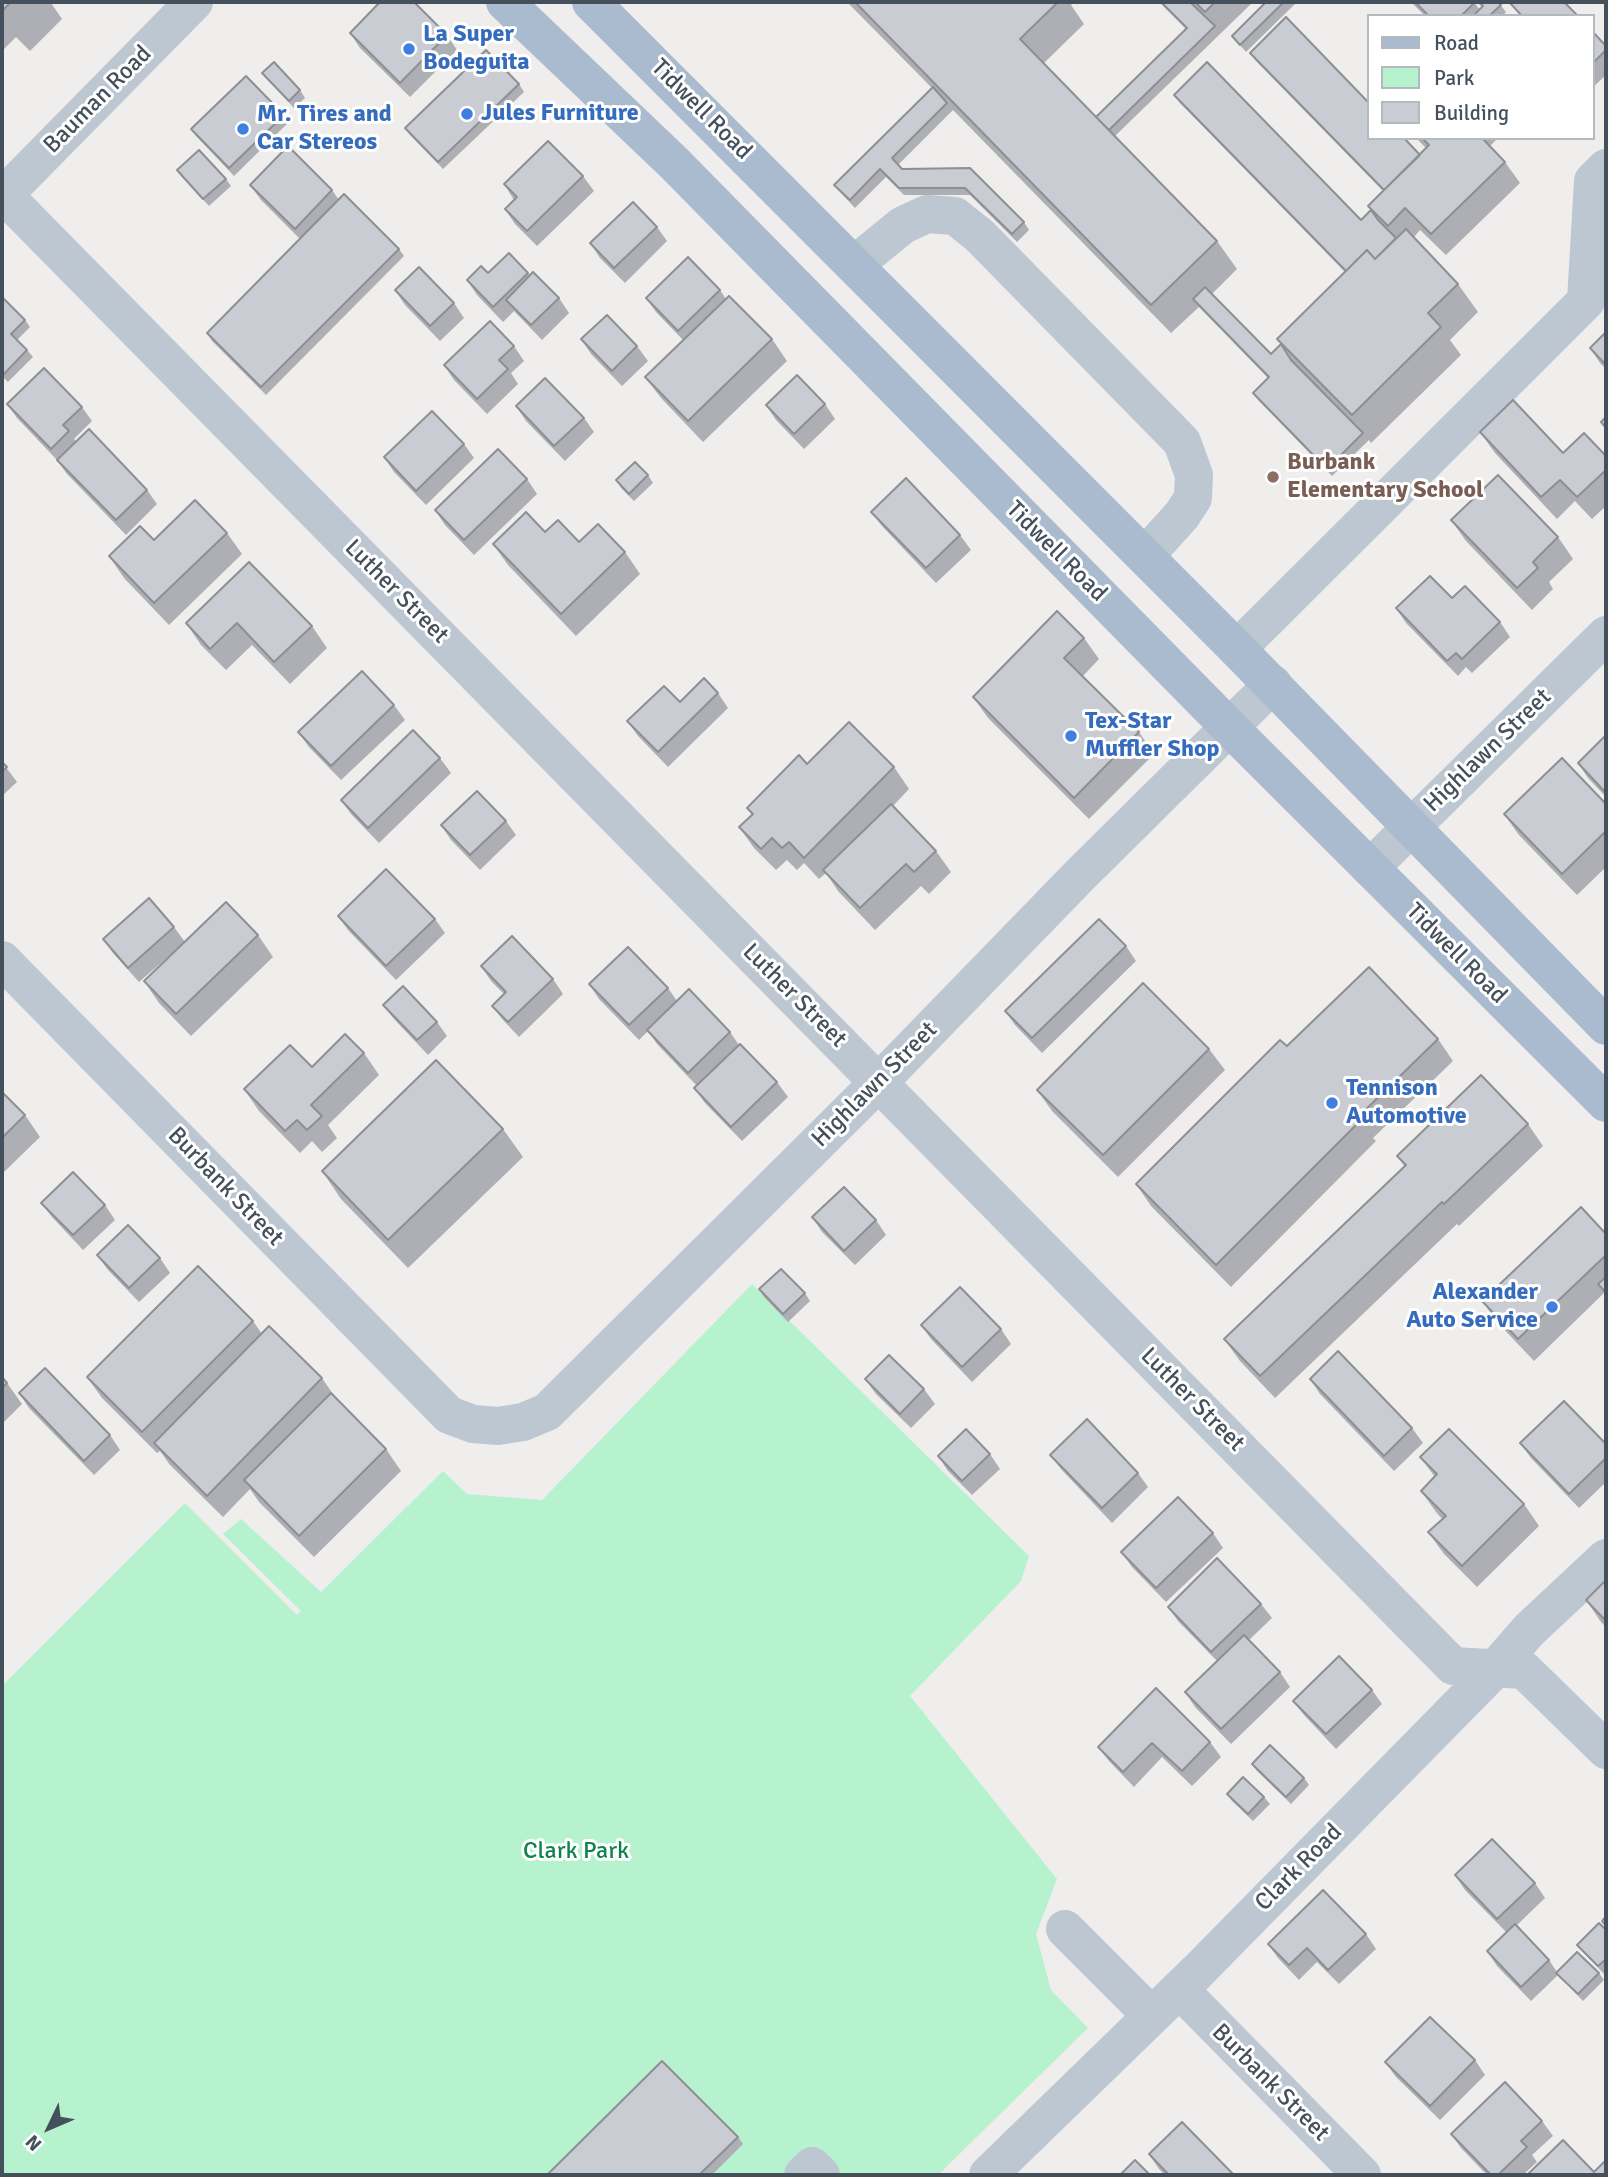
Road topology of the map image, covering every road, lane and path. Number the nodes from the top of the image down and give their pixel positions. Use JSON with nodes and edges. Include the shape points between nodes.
{"nodes":[{"id":1,"x":505,"y":2,"type":"edge"},
{"id":2,"x":591,"y":2,"type":"edge"},
{"id":3,"x":187,"y":4,"type":"edge"},
{"id":4,"x":711,"y":120,"type":"junction"},
{"id":5,"x":674,"y":163,"type":"junction"},
{"id":6,"x":1606,"y":168,"type":"edge"},
{"id":7,"x":3,"y":196,"type":"edge"},
{"id":8,"x":855,"y":264,"type":"junction"},
{"id":9,"x":992,"y":402,"type":"junction"},
{"id":10,"x":948,"y":441,"type":"junction"},
{"id":11,"x":1145,"y":556,"type":"junction"},
{"id":12,"x":1606,"y":635,"type":"edge"},
{"id":13,"x":1237,"y":649,"type":"junction"},
{"id":14,"x":1273,"y":684,"type":"junction"},
{"id":15,"x":1230,"y":728,"type":"junction"},
{"id":16,"x":1412,"y":825,"type":"junction"},
{"id":17,"x":1370,"y":868,"type":"junction"},
{"id":18,"x":2,"y":960,"type":"edge"},
{"id":19,"x":1606,"y":1026,"type":"edge"},
{"id":20,"x":879,"y":1082,"type":"junction"},
{"id":21,"x":1606,"y":1103,"type":"edge"},
{"id":22,"x":449,"y":1415,"type":"joint"},
{"id":23,"x":1606,"y":1558,"type":"edge"},
{"id":24,"x":1495,"y":1669,"type":"junction"},
{"id":25,"x":1606,"y":1750,"type":"edge"},
{"id":26,"x":1065,"y":1929,"type":"dead end"},
{"id":27,"x":1179,"y":1989,"type":"junction"},
{"id":28,"x":1152,"y":2016,"type":"junction"},
{"id":29,"x":803,"y":2175,"type":"edge"},
{"id":30,"x":821,"y":2175,"type":"edge"},
{"id":31,"x":988,"y":2175,"type":"edge"},
{"id":32,"x":1362,"y":2175,"type":"edge"}],
"edges":[{"from":1,"to":5,"type":"main road","name":"Tidwell Road"},
{"from":2,"to":4,"type":"main road","name":"Tidwell Road"},
{"from":3,"to":7,"type":"street","name":"Bauman Road"},
{"from":4,"to":5,"type":"main road"},
{"from":4,"to":8,"type":"main road","name":"Tidwell Road"},
{"from":5,"to":10,"type":"main road","name":"Tidwell Road"},
{"from":6,"to":13,"type":"street","via":[[1593,181],[1586,301]]},
{"from":7,"to":20,"type":"street","name":"Luther Street"},
{"from":8,"to":9,"type":"main road","name":"Tidwell Road"},
{"from":8,"to":11,"type":"street","via":[[903,225],[927,214],[956,216],[980,236],[1182,442],[1194,475],[1193,498]]},
{"from":9,"to":10,"type":"main road"},
{"from":9,"to":11,"type":"main road","name":"Tidwell Road"},
{"from":10,"to":15,"type":"main road","name":"Tidwell Road"},
{"from":11,"to":13,"type":"main road","name":"Tidwell Road"},
{"from":12,"to":16,"type":"street","name":"Highlawn Street"},
{"from":13,"to":14,"type":"main road","name":"Tidwell Road"},
{"from":14,"to":15,"type":"street","name":"Highlawn Street"},
{"from":14,"to":16,"type":"main road","name":"Tidwell Road"},
{"from":15,"to":17,"type":"main road","name":"Tidwell Road"},
{"from":15,"to":20,"type":"street","name":"Highlawn Street"},
{"from":16,"to":17,"type":"street","name":"Highlawn Street"},
{"from":16,"to":19,"type":"main road","name":"Tidwell Road"},
{"from":17,"to":21,"type":"main road","name":"Tidwell Road"},
{"from":18,"to":22,"type":"street","name":"Burbank Street"},
{"from":20,"to":22,"type":"street","name":"Highlawn Street","via":[[547,1412],[498,1426],[473,1424]]},
{"from":20,"to":24,"type":"street","name":"Luther Street","via":[[1453,1666]]},
{"from":23,"to":24,"type":"street","name":"Clark Road","via":[[1529,1630]]},
{"from":24,"to":25,"type":"street","name":"Luther Street","via":[[1524,1670]]},
{"from":24,"to":27,"type":"street","name":"Clark Road"},
{"from":26,"to":28,"type":"street"},
{"from":27,"to":28,"type":"street","name":"Clark Road"},
{"from":27,"to":32,"type":"street","name":"Burbank Street"},
{"from":28,"to":31,"type":"street","name":"Clark Road"},
{"from":29,"to":30,"type":"street","via":[[812,2166]]}]}
